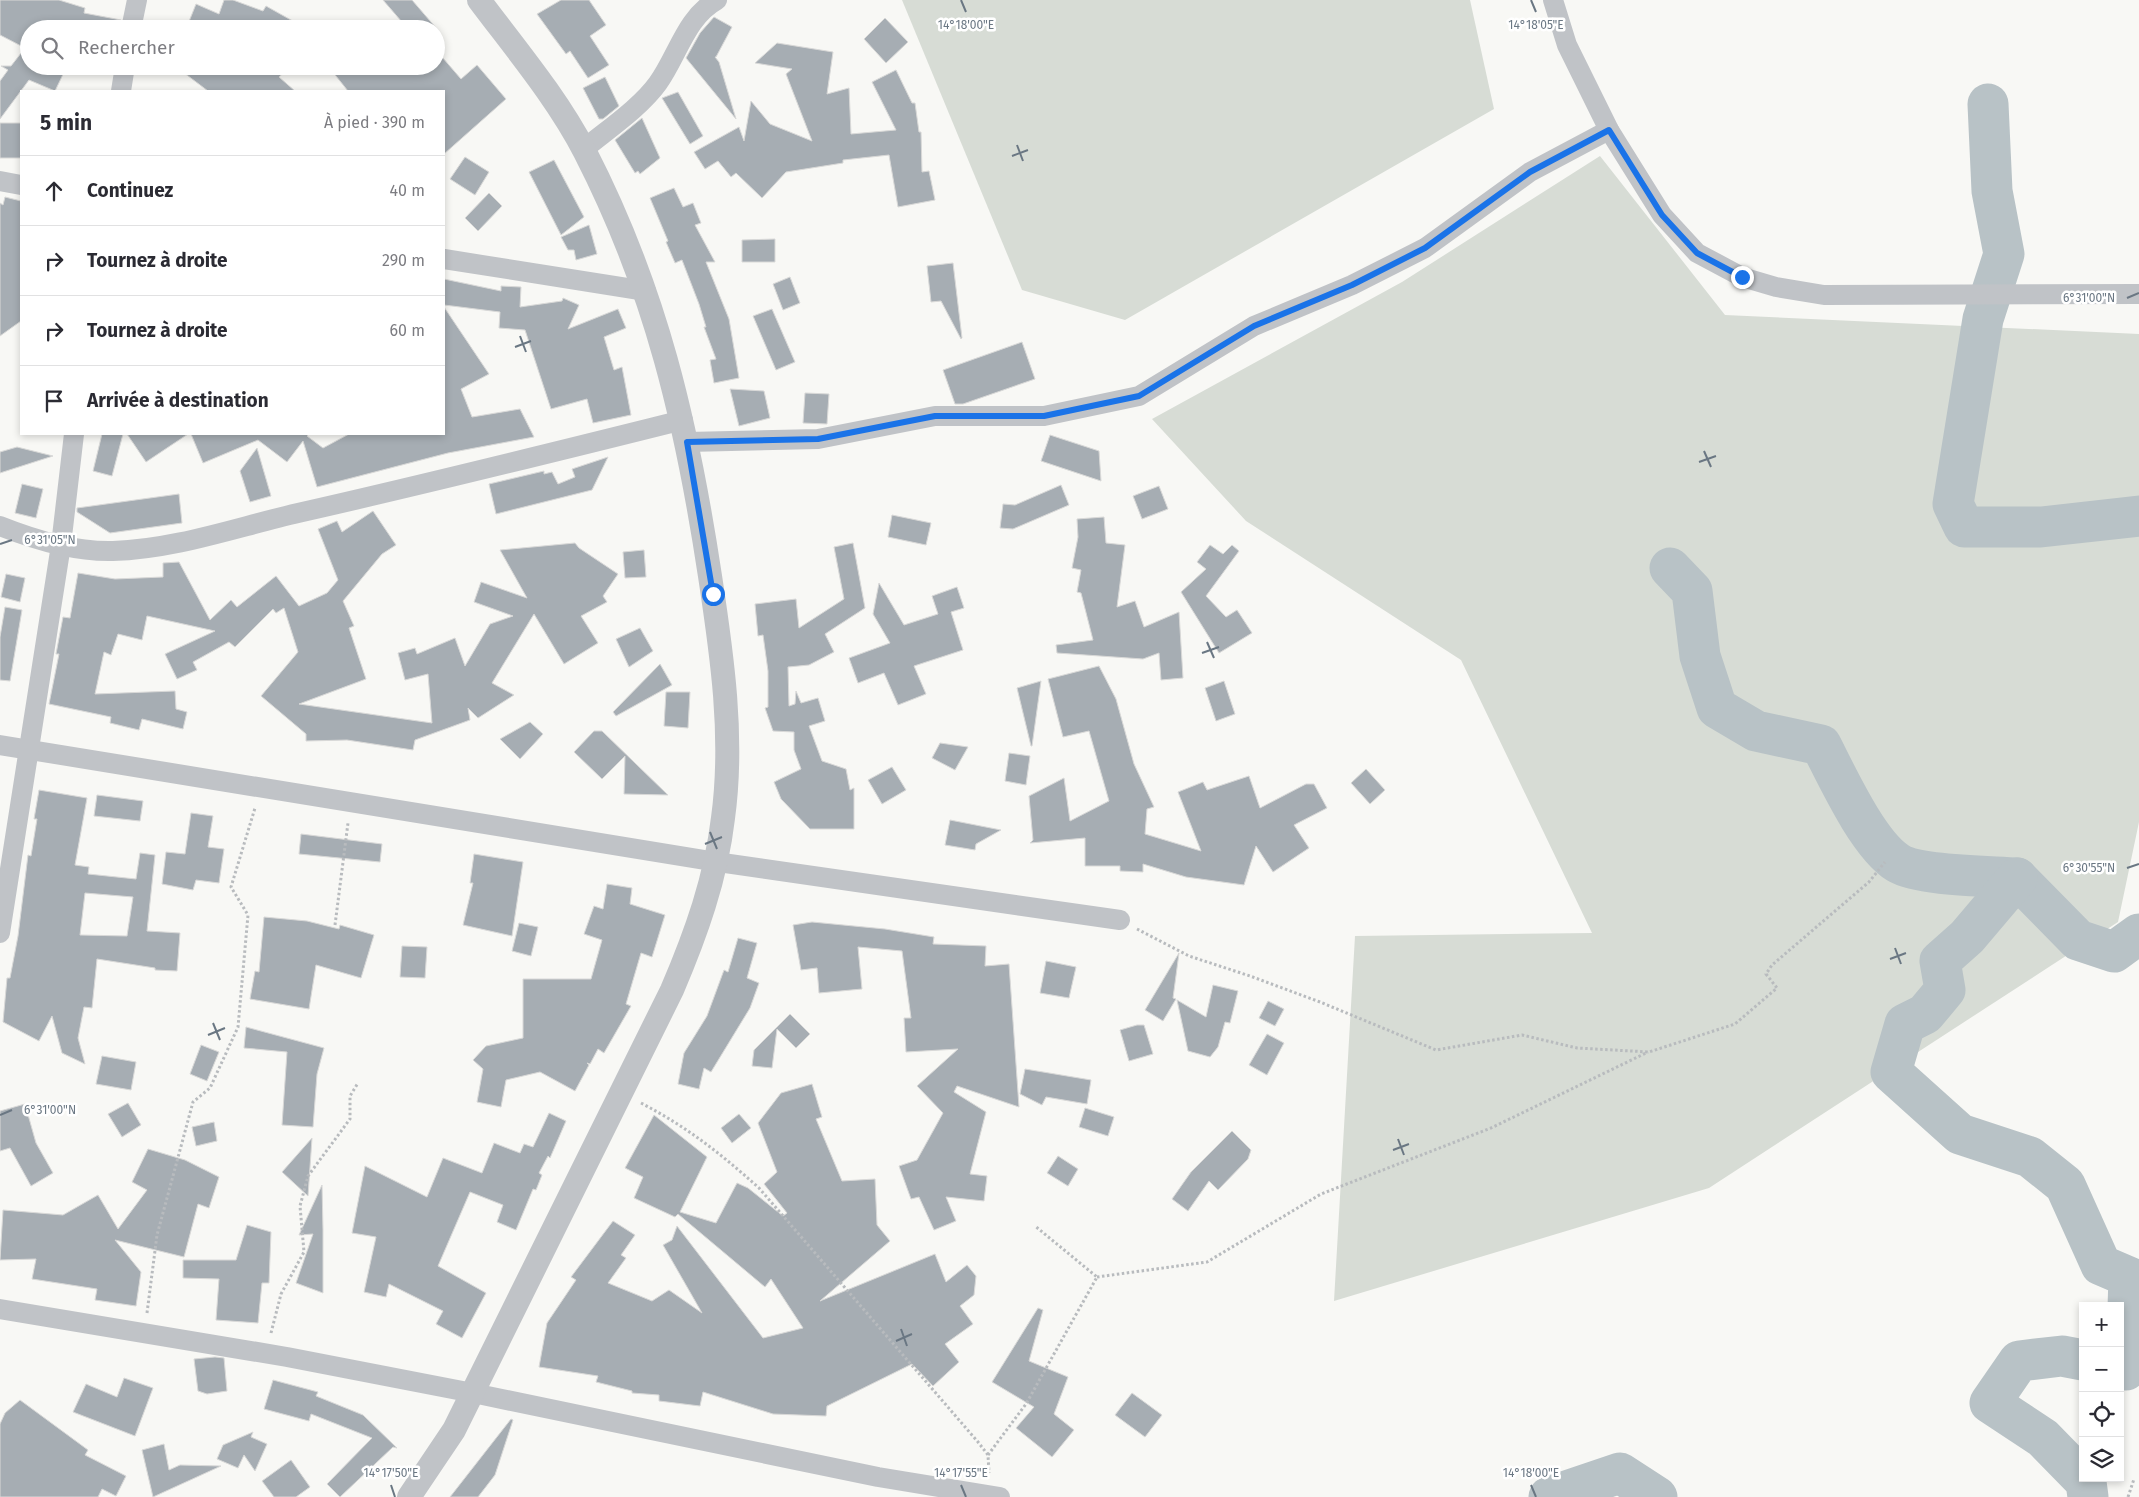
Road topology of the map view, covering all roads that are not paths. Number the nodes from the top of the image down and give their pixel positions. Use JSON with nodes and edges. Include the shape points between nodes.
{"nodes":[{"id":1,"x":137,"y":0,"type":"edge"},
{"id":2,"x":479,"y":0,"type":"edge"},
{"id":3,"x":717,"y":0,"type":"edge"},
{"id":4,"x":1553,"y":0,"type":"edge"},
{"id":5,"x":133,"y":20,"type":"edge"},
{"id":6,"x":124,"y":75,"type":"edge"},
{"id":7,"x":121,"y":90,"type":"edge"},
{"id":8,"x":1609,"y":130,"type":"junction"},
{"id":9,"x":584,"y":149,"type":"junction"},
{"id":10,"x":0,"y":181,"type":"edge"},
{"id":11,"x":20,"y":185,"type":"edge"},
{"id":12,"x":445,"y":258,"type":"edge"},
{"id":13,"x":646,"y":291,"type":"junction"},
{"id":14,"x":2139,"y":294,"type":"edge"},
{"id":15,"x":685,"y":431,"type":"junction"},
{"id":16,"x":74,"y":435,"type":"edge"},
{"id":17,"x":0,"y":526,"type":"edge"},
{"id":18,"x":61,"y":545,"type":"junction"},
{"id":19,"x":0,"y":745,"type":"edge"},
{"id":20,"x":28,"y":750,"type":"junction"},
{"id":21,"x":717,"y":862,"type":"junction"},
{"id":22,"x":1120,"y":920,"type":"road end"},
{"id":23,"x":0,"y":933,"type":"edge"},
{"id":24,"x":0,"y":1309,"type":"edge"},
{"id":25,"x":474,"y":1393,"type":"junction"},
{"id":26,"x":996,"y":1496,"type":"edge"},
{"id":27,"x":409,"y":1497,"type":"edge"}],
"edges":[{"from":1,"to":5,"type":"street"},
{"from":2,"to":9,"type":"street"},
{"from":3,"to":9,"type":"street","via":[[698,13],[658,83],[647,96]]},
{"from":4,"to":8,"type":"street","via":[[1567,45]]},
{"from":6,"to":7,"type":"street"},
{"from":8,"to":14,"type":"street","via":[[1662,215],[1697,253],[1742,277],[1824,295]]},
{"from":8,"to":15,"type":"street","via":[[1530,172],[1425,248],[1352,285],[1254,326],[1139,396],[1044,416],[935,416],[818,439]]},
{"from":9,"to":13,"type":"street"},
{"from":10,"to":11,"type":"street"},
{"from":12,"to":13,"type":"street"},
{"from":13,"to":15,"type":"street"},
{"from":15,"to":18,"type":"street","via":[[457,477],[163,547],[111,551]]},
{"from":15,"to":21,"type":"street","via":[[719,630],[727,741],[724,815]]},
{"from":16,"to":18,"type":"street"},
{"from":17,"to":18,"type":"street","via":[[31,539]]},
{"from":18,"to":20,"type":"street"},
{"from":19,"to":20,"type":"street"},
{"from":20,"to":21,"type":"street"},
{"from":20,"to":23,"type":"street"},
{"from":21,"to":22,"type":"street"},
{"from":21,"to":25,"type":"street","via":[[695,938],[623,1093],[570,1192]]},
{"from":24,"to":25,"type":"street","via":[[266,1353]]},
{"from":25,"to":26,"type":"street","via":[[878,1477]]},
{"from":25,"to":27,"type":"street","via":[[454,1430]]}]}
